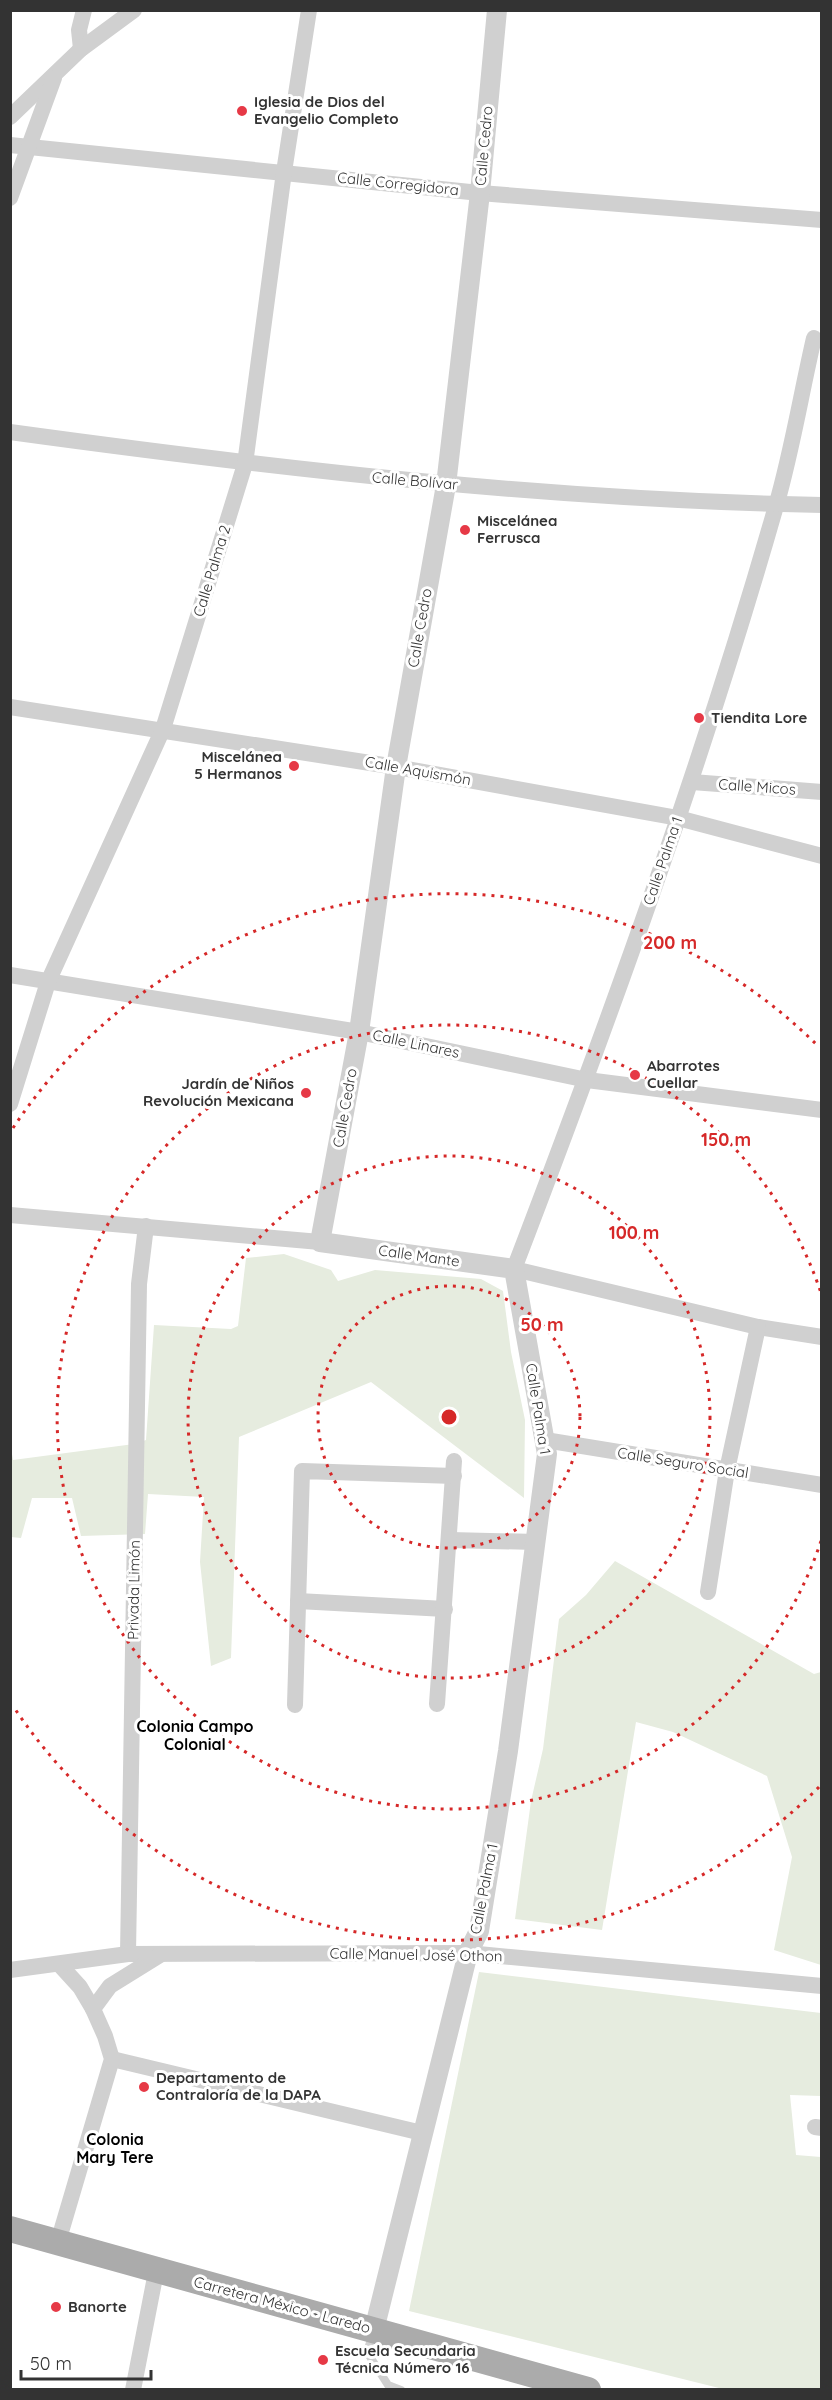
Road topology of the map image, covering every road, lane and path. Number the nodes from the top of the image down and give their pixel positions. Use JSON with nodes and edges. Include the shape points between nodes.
{"nodes":[{"id":1,"x":84,"y":10,"type":"edge"},
{"id":2,"x":134,"y":10,"type":"edge"},
{"id":3,"x":309,"y":10,"type":"edge"},
{"id":4,"x":497,"y":10,"type":"edge"},
{"id":5,"x":81,"y":49,"type":"junction"},
{"id":6,"x":57,"y":71,"type":"junction"},
{"id":7,"x":10,"y":117,"type":"edge"},
{"id":8,"x":10,"y":145,"type":"edge"},
{"id":9,"x":28,"y":148,"type":"junction"},
{"id":10,"x":284,"y":172,"type":"junction"},
{"id":11,"x":480,"y":193,"type":"junction"},
{"id":12,"x":10,"y":198,"type":"edge"},
{"id":13,"x":822,"y":220,"type":"edge"},
{"id":14,"x":814,"y":338,"type":"dead end"},
{"id":15,"x":10,"y":432,"type":"edge"},
{"id":16,"x":245,"y":464,"type":"junction"},
{"id":17,"x":446,"y":485,"type":"junction"},
{"id":18,"x":777,"y":504,"type":"junction"},
{"id":19,"x":822,"y":505,"type":"edge"},
{"id":20,"x":10,"y":707,"type":"edge"},
{"id":21,"x":163,"y":729,"type":"junction"},
{"id":22,"x":396,"y":767,"type":"junction"},
{"id":23,"x":692,"y":782,"type":"junction"},
{"id":24,"x":822,"y":792,"type":"edge"},
{"id":25,"x":678,"y":818,"type":"junction"},
{"id":26,"x":822,"y":856,"type":"edge"},
{"id":27,"x":10,"y":975,"type":"edge"},
{"id":28,"x":48,"y":982,"type":"junction"},
{"id":29,"x":358,"y":1032,"type":"junction"},
{"id":30,"x":587,"y":1080,"type":"junction"},
{"id":31,"x":10,"y":1104,"type":"edge"},
{"id":32,"x":822,"y":1110,"type":"edge"},
{"id":33,"x":10,"y":1215,"type":"edge"},
{"id":34,"x":146,"y":1226,"type":"junction"},
{"id":35,"x":320,"y":1242,"type":"junction"},
{"id":36,"x":514,"y":1269,"type":"junction"},
{"id":37,"x":758,"y":1327,"type":"junction"},
{"id":38,"x":822,"y":1337,"type":"edge"},
{"id":39,"x":545,"y":1440,"type":"junction"},
{"id":40,"x":727,"y":1470,"type":"junction"},
{"id":41,"x":822,"y":1485,"type":"edge"},
{"id":42,"x":450,"y":1540,"type":"junction"},
{"id":43,"x":536,"y":1542,"type":"junction"},
{"id":44,"x":708,"y":1592,"type":"dead end"},
{"id":45,"x":298,"y":1601,"type":"junction"},
{"id":46,"x":445,"y":1609,"type":"junction"},
{"id":47,"x":437,"y":1704,"type":"dead end"},
{"id":48,"x":295,"y":1705,"type":"dead end"},
{"id":49,"x":468,"y":1953,"type":"junction"},
{"id":50,"x":128,"y":1954,"type":"junction"},
{"id":51,"x":161,"y":1954,"type":"junction"},
{"id":52,"x":59,"y":1964,"type":"junction"},
{"id":53,"x":10,"y":1970,"type":"edge"},
{"id":54,"x":822,"y":1986,"type":"edge"},
{"id":55,"x":93,"y":2009,"type":"junction"},
{"id":56,"x":112,"y":2059,"type":"junction"},
{"id":57,"x":422,"y":2133,"type":"junction"},
{"id":58,"x":10,"y":2229,"type":"edge"},
{"id":59,"x":58,"y":2242,"type":"junction"},
{"id":60,"x":156,"y":2272,"type":"junction"},
{"id":61,"x":374,"y":2330,"type":"junction"},
{"id":62,"x":133,"y":2390,"type":"edge"},
{"id":63,"x":401,"y":2390,"type":"edge"},
{"id":64,"x":588,"y":2390,"type":"edge"}],
"edges":[{"from":1,"to":5,"type":"street","via":[[79,30]]},
{"from":2,"to":5,"type":"street"},
{"from":3,"to":10,"type":"street","name":"Calle Palma 2"},
{"from":4,"to":11,"type":"street","name":"Calle Cedro"},
{"from":5,"to":6,"type":"street"},
{"from":6,"to":7,"type":"street"},
{"from":6,"to":9,"type":"street"},
{"from":8,"to":9,"type":"street","name":"Calle Corregidora"},
{"from":9,"to":10,"type":"street","name":"Calle Corregidora"},
{"from":9,"to":12,"type":"street"},
{"from":10,"to":11,"type":"street","name":"Calle Corregidora"},
{"from":10,"to":16,"type":"street","name":"Calle Palma 2"},
{"from":11,"to":13,"type":"street","name":"Calle Corregidora"},
{"from":11,"to":17,"type":"street","name":"Calle Cedro"},
{"from":14,"to":18,"type":"street","name":"Calle Palma 1"},
{"from":15,"to":16,"type":"street","name":"Calle Bolívar"},
{"from":16,"to":17,"type":"street","name":"Calle Bolívar"},
{"from":16,"to":21,"type":"street","name":"Calle Palma 2"},
{"from":17,"to":18,"type":"street","name":"Calle Bolívar"},
{"from":17,"to":22,"type":"street","name":"Calle Cedro"},
{"from":18,"to":19,"type":"street","name":"Calle Bolívar"},
{"from":18,"to":23,"type":"street","name":"Calle Palma 1"},
{"from":20,"to":21,"type":"street","name":"Calle Aquismón"},
{"from":21,"to":22,"type":"street","name":"Calle Aquismón"},
{"from":21,"to":28,"type":"street","name":"Calle Palma 2"},
{"from":22,"to":25,"type":"street","name":"Calle Aquismón"},
{"from":22,"to":29,"type":"street","name":"Calle Cedro"},
{"from":23,"to":24,"type":"street","name":"Calle Micos"},
{"from":23,"to":25,"type":"street","name":"Calle Palma 1"},
{"from":25,"to":26,"type":"street","name":"Calle Aquismón"},
{"from":25,"to":30,"type":"street","name":"Calle Palma 1"},
{"from":27,"to":28,"type":"street","name":"Calle Linares"},
{"from":28,"to":29,"type":"street","name":"Calle Linares"},
{"from":28,"to":31,"type":"street","name":"Calle Palma 2"},
{"from":29,"to":30,"type":"street","name":"Calle Linares"},
{"from":29,"to":35,"type":"street","name":"Calle Cedro"},
{"from":30,"to":32,"type":"street","name":"Calle Linares"},
{"from":30,"to":36,"type":"street","name":"Calle Palma 1"},
{"from":33,"to":34,"type":"street","name":"Calle Mante"},
{"from":34,"to":35,"type":"street","name":"Calle Mante"},
{"from":34,"to":50,"type":"street","name":"Privada Limón","via":[[138,1296]]},
{"from":35,"to":36,"type":"street","name":"Calle Mante"},
{"from":36,"to":37,"type":"street","name":"Calle Mante"},
{"from":36,"to":39,"type":"street","name":"Calle Palma 1"},
{"from":37,"to":38,"type":"street","name":"Calle Mante"},
{"from":37,"to":40,"type":"street"},
{"from":39,"to":40,"type":"street","name":"Calle Seguro Social"},
{"from":39,"to":43,"type":"street","name":"Calle Palma 1","via":[[548,1454]]},
{"from":40,"to":41,"type":"street","name":"Calle Seguro Social"},
{"from":40,"to":44,"type":"street"},
{"from":42,"to":43,"type":"street"},
{"from":42,"to":45,"type":"street","via":[[454,1469],[302,1471]]},
{"from":42,"to":46,"type":"street"},
{"from":43,"to":49,"type":"street","name":"Calle Palma 1","via":[[479,1931]]},
{"from":45,"to":46,"type":"street"},
{"from":45,"to":48,"type":"street"},
{"from":46,"to":47,"type":"street"},
{"from":49,"to":51,"type":"street","name":"Calle Manuel José Othon"},
{"from":49,"to":54,"type":"street","name":"Calle Manuel José Othon"},
{"from":49,"to":57,"type":"street","name":"Calle Palma 1"},
{"from":50,"to":51,"type":"street","name":"Calle Manuel José Othon"},
{"from":50,"to":52,"type":"street","name":"Calle Manuel José Othon"},
{"from":51,"to":55,"type":"street","via":[[110,1986]]},
{"from":52,"to":53,"type":"street","name":"Calle Manuel José Othon"},
{"from":52,"to":55,"type":"street","via":[[80,1986]]},
{"from":55,"to":56,"type":"street"},
{"from":56,"to":57,"type":"street"},
{"from":56,"to":59,"type":"street"},
{"from":57,"to":61,"type":"street","name":"Calle Palma 1"},
{"from":58,"to":59,"type":"main road","name":"Carretera México - Laredo"},
{"from":59,"to":60,"type":"main road","name":"Carretera México - Laredo"},
{"from":60,"to":61,"type":"main road","name":"Carretera México - Laredo"},
{"from":60,"to":62,"type":"street"},
{"from":61,"to":63,"type":"lane","via":[[367,2352],[388,2385]]},
{"from":61,"to":64,"type":"main road","name":"Carretera México - Laredo"}]}
